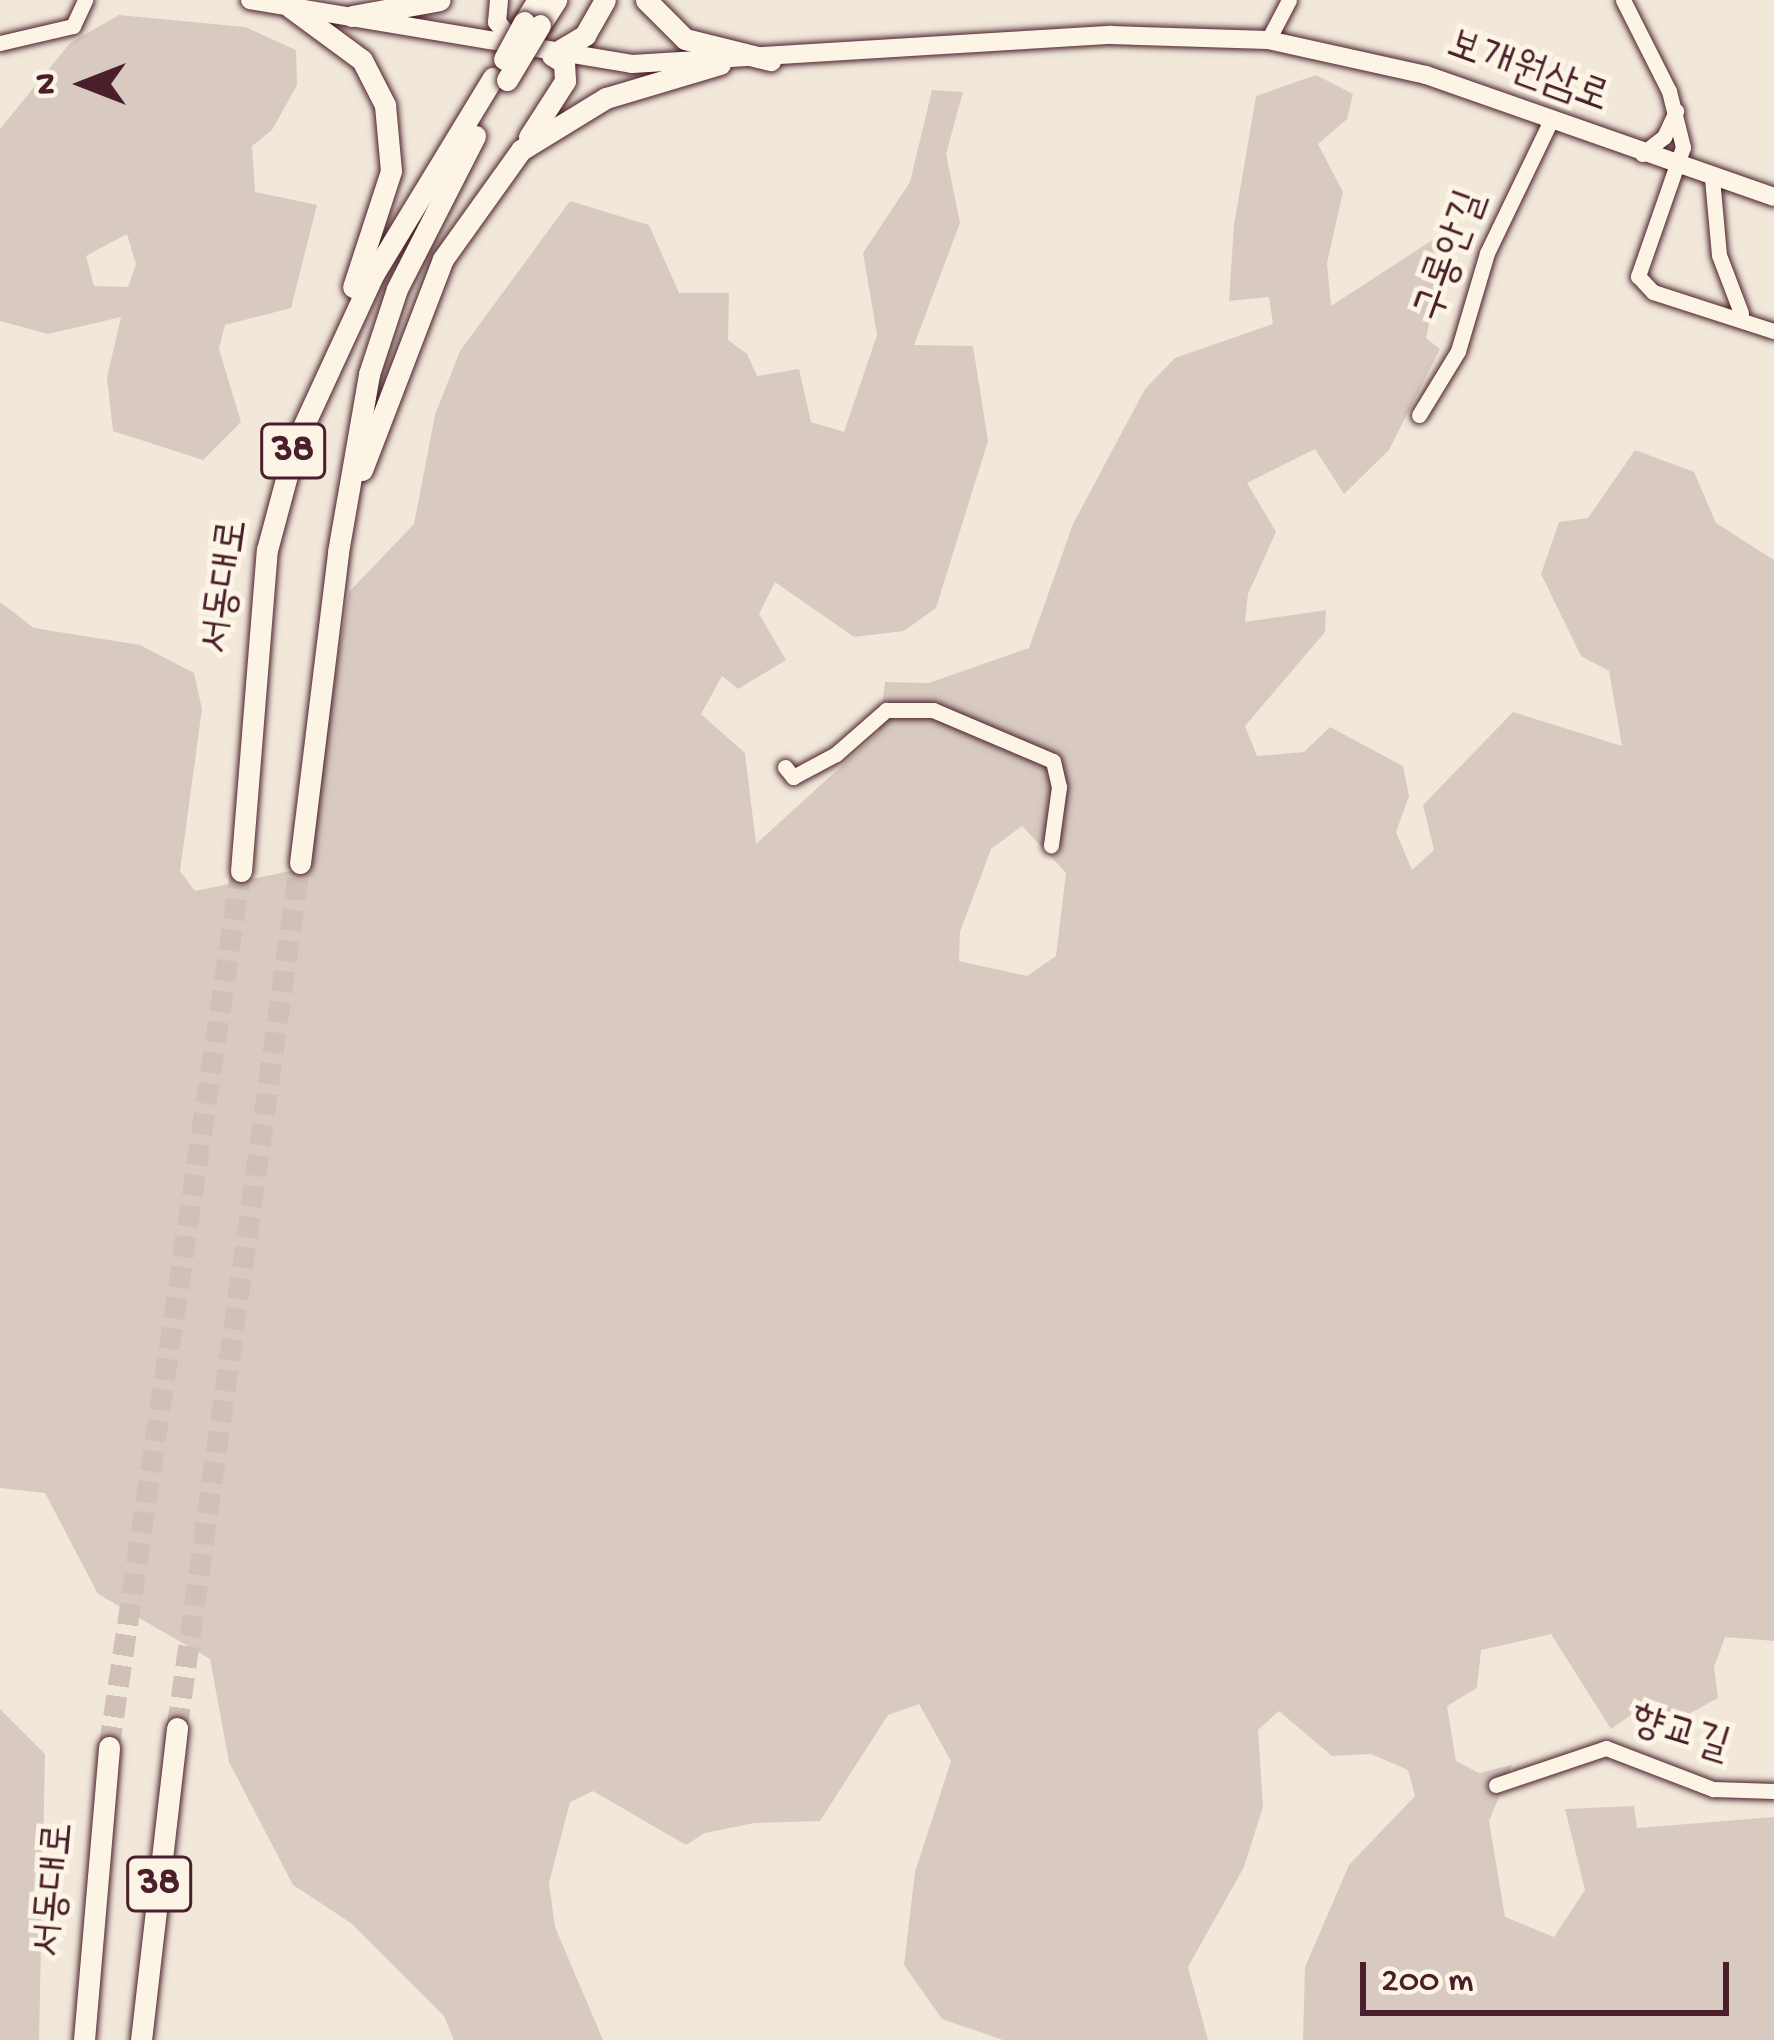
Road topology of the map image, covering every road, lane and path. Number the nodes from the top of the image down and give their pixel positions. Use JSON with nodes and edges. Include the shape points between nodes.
{"nodes":[{"id":1,"x":85,"y":0,"type":"edge"},
{"id":2,"x":250,"y":0,"type":"edge"},
{"id":3,"x":439,"y":0,"type":"edge"},
{"id":4,"x":499,"y":0,"type":"edge"},
{"id":5,"x":538,"y":0,"type":"edge"},
{"id":6,"x":556,"y":0,"type":"edge"},
{"id":7,"x":605,"y":0,"type":"edge"},
{"id":8,"x":646,"y":0,"type":"edge"},
{"id":9,"x":1288,"y":0,"type":"edge"},
{"id":10,"x":1623,"y":0,"type":"edge"},
{"id":11,"x":290,"y":7,"type":"junction"},
{"id":12,"x":352,"y":16,"type":"junction"},
{"id":13,"x":532,"y":24,"type":"junction"},
{"id":14,"x":1268,"y":40,"type":"junction"},
{"id":15,"x":0,"y":43,"type":"edge"},
{"id":16,"x":519,"y":50,"type":"junction"},
{"id":17,"x":552,"y":55,"type":"junction"},
{"id":18,"x":770,"y":60,"type":"junction"},
{"id":19,"x":719,"y":64,"type":"junction"},
{"id":20,"x":500,"y":79,"type":"junction"},
{"id":21,"x":1677,"y":110,"type":"junction"},
{"id":22,"x":1551,"y":121,"type":"junction"},
{"id":23,"x":521,"y":149,"type":"junction"},
{"id":24,"x":1642,"y":154,"type":"junction"},
{"id":25,"x":1679,"y":167,"type":"junction"},
{"id":26,"x":1712,"y":178,"type":"junction"},
{"id":27,"x":1774,"y":197,"type":"edge"},
{"id":28,"x":1741,"y":313,"type":"dead end"},
{"id":29,"x":1774,"y":331,"type":"edge"},
{"id":30,"x":1419,"y":415,"type":"dead end"},
{"id":31,"x":296,"y":442,"type":"junction"},
{"id":32,"x":338,"y":551,"type":"junction"},
{"id":33,"x":785,"y":767,"type":"dead end"},
{"id":34,"x":1051,"y":845,"type":"dead end"},
{"id":35,"x":300,"y":863,"type":"tunnel mouth"},
{"id":36,"x":241,"y":871,"type":"tunnel mouth"},
{"id":37,"x":177,"y":1728,"type":"tunnel mouth"},
{"id":38,"x":109,"y":1748,"type":"tunnel mouth"},
{"id":39,"x":1496,"y":1785,"type":"dead end"},
{"id":40,"x":1774,"y":1791,"type":"edge"},
{"id":41,"x":83,"y":2040,"type":"edge"},
{"id":42,"x":141,"y":2040,"type":"edge"}],
"edges":[{"from":1,"to":15,"type":"street","via":[[73,26]]},
{"from":2,"to":11,"type":"main road","name":"보개원삼로"},
{"from":3,"to":12,"type":"highway"},
{"from":4,"to":16,"type":"main road","via":[[496,22]]},
{"from":5,"to":13,"type":"highway","number":"38"},
{"from":6,"to":13,"type":"highway","number":"38"},
{"from":7,"to":17,"type":"highway","via":[[586,34]]},
{"from":8,"to":18,"type":"highway","via":[[685,39]]},
{"from":9,"to":14,"type":"street"},
{"from":10,"to":21,"type":"street"},
{"from":11,"to":12,"type":"main road","name":"보개원삼로"},
{"from":11,"to":31,"type":"highway","via":[[362,60],[386,105],[391,137],[384,207],[320,355]]},
{"from":12,"to":16,"type":"main road","name":"보개원삼로"},
{"from":13,"to":20,"type":"highway","number":"38","bridge":true},
{"from":14,"to":18,"type":"main road","name":"보개원삼로","via":[[1132,34]]},
{"from":14,"to":22,"type":"main road","name":"보개원삼로","via":[[1386,64]]},
{"from":16,"to":17,"type":"main road","name":"보개원삼로"},
{"from":17,"to":19,"type":"main road","name":"보개원삼로"},
{"from":17,"to":23,"type":"highway","via":[[564,63],[565,81]]},
{"from":18,"to":19,"type":"main road","name":"보개원삼로"},
{"from":19,"to":23,"type":"highway","via":[[606,98]]},
{"from":20,"to":31,"type":"highway","name":"서동대로","number":"38","via":[[373,275]]},
{"from":20,"to":32,"type":"highway","number":"38","via":[[397,290],[369,374]]},
{"from":21,"to":24,"type":"street","via":[[1664,137]]},
{"from":21,"to":25,"type":"street"},
{"from":22,"to":24,"type":"main road","name":"보개원삼로"},
{"from":22,"to":30,"type":"street","name":"구롱안길","via":[[1487,253],[1458,351]]},
{"from":23,"to":32,"type":"highway","via":[[442,260],[369,446]]},
{"from":24,"to":25,"type":"main road","name":"보개원삼로"},
{"from":25,"to":26,"type":"main road","name":"보개원삼로"},
{"from":25,"to":29,"type":"street","via":[[1638,275],[1653,292]]},
{"from":26,"to":27,"type":"main road","name":"보개원삼로"},
{"from":26,"to":28,"type":"street","via":[[1718,255]]},
{"from":31,"to":36,"type":"highway","name":"서동대로","number":"38","via":[[267,550]]},
{"from":32,"to":35,"type":"highway","number":"38"},
{"from":33,"to":34,"type":"street","via":[[793,777],[836,754],[886,710],[933,710],[1054,761]]},
{"from":37,"to":42,"type":"highway","number":"38"},
{"from":38,"to":41,"type":"highway","name":"서동대로","number":"38"},
{"from":39,"to":40,"type":"street","name":"향교길","via":[[1606,1748],[1713,1790]]}]}
